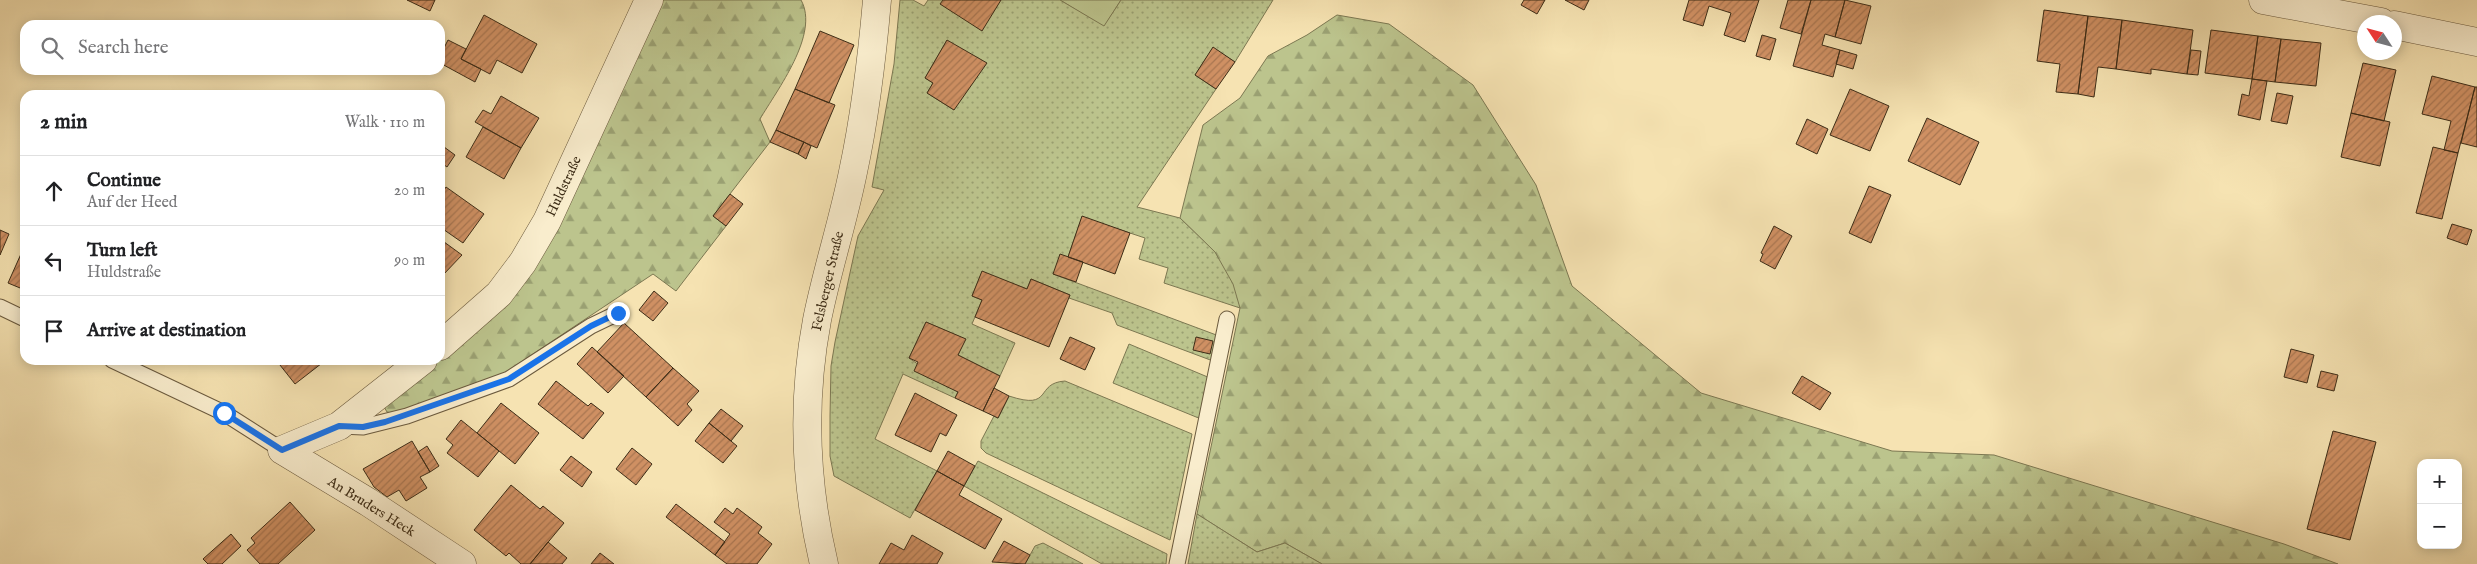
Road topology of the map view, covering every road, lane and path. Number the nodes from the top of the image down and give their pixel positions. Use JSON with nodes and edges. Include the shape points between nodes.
{"nodes":[{"id":1,"x":649,"y":0,"type":"edge"},
{"id":2,"x":877,"y":0,"type":"edge"},
{"id":3,"x":2263,"y":0,"type":"edge"},
{"id":4,"x":2357,"y":18,"type":"edge"},
{"id":5,"x":2402,"y":27,"type":"edge"},
{"id":6,"x":2477,"y":42,"type":"edge"},
{"id":7,"x":0,"y":307,"type":"edge"},
{"id":8,"x":618,"y":313,"type":"dead end"},
{"id":9,"x":20,"y":317,"type":"edge"},
{"id":10,"x":1227,"y":319,"type":"dead end"},
{"id":11,"x":445,"y":342,"type":"edge"},
{"id":12,"x":123,"y":365,"type":"edge"},
{"id":13,"x":417,"y":365,"type":"edge"},
{"id":14,"x":339,"y":426,"type":"junction"},
{"id":15,"x":282,"y":450,"type":"junction"},
{"id":16,"x":462,"y":564,"type":"edge"},
{"id":17,"x":824,"y":564,"type":"edge"},
{"id":18,"x":1177,"y":564,"type":"edge"}],
"edges":[{"from":1,"to":11,"type":"street","name":"Huldstraße","via":[[547,221],[523,262],[499,294]]},
{"from":2,"to":17,"type":"street","name":"Felsberger Straße","via":[[872,62],[853,172],[826,278],[810,364],[808,465]]},
{"from":3,"to":4,"type":"street"},
{"from":5,"to":6,"type":"street"},
{"from":7,"to":9,"type":"lane"},
{"from":8,"to":14,"type":"lane","via":[[591,326],[509,379],[400,418],[363,427]]},
{"from":10,"to":18,"type":"lane"},
{"from":12,"to":15,"type":"lane","via":[[224,413]]},
{"from":13,"to":14,"type":"street"},
{"from":14,"to":15,"type":"street"},
{"from":15,"to":16,"type":"street","name":"An Bruders Heck"}]}
